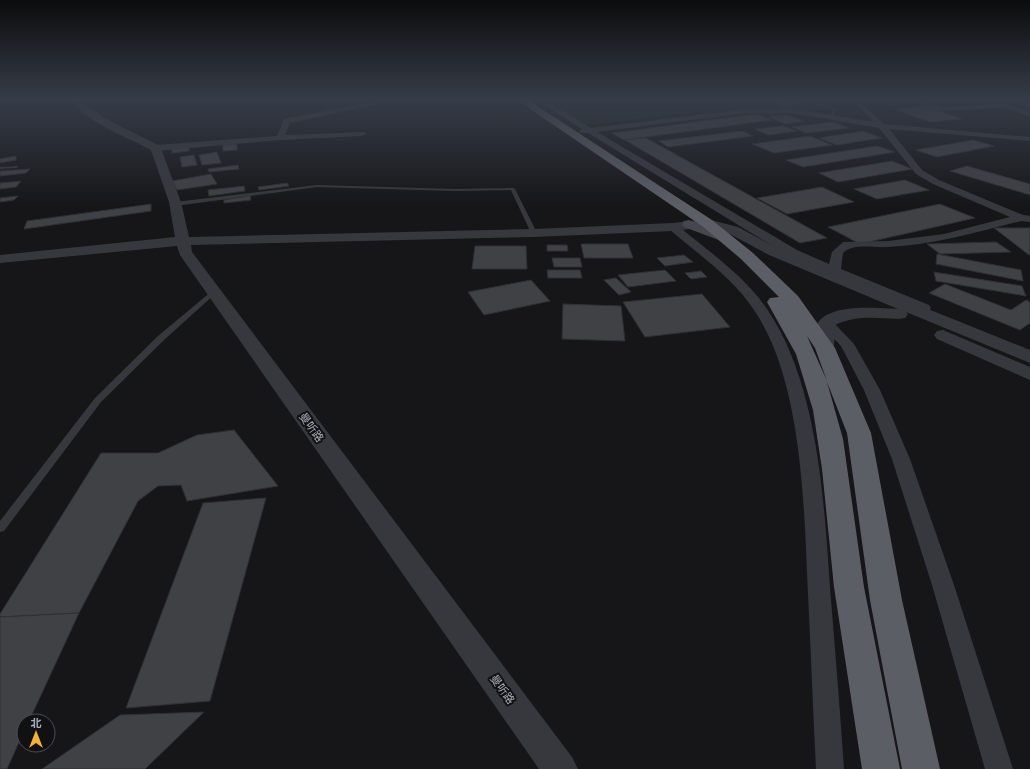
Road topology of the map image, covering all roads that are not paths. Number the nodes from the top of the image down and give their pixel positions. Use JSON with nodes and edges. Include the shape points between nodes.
{"nodes":[{"id":1,"x":129,"y":134,"type":"edge"},
{"id":2,"x":282,"y":134,"type":"edge"},
{"id":3,"x":362,"y":134,"type":"dead end"},
{"id":4,"x":554,"y":134,"type":"edge"},
{"id":5,"x":573,"y":134,"type":"edge"},
{"id":6,"x":592,"y":134,"type":"edge"},
{"id":7,"x":888,"y":134,"type":"edge"},
{"id":8,"x":959,"y":134,"type":"edge"},
{"id":9,"x":280,"y":138,"type":"junction"},
{"id":10,"x":1027,"y":140,"type":"edge"},
{"id":11,"x":156,"y":148,"type":"junction"},
{"id":12,"x":16,"y":167,"type":"dead end"},
{"id":13,"x":0,"y":168,"type":"edge"},
{"id":14,"x":653,"y":171,"type":"junction"},
{"id":15,"x":632,"y":174,"type":"junction"},
{"id":16,"x":175,"y":204,"type":"junction"},
{"id":17,"x":1025,"y":219,"type":"edge"},
{"id":18,"x":707,"y":223,"type":"junction"},
{"id":19,"x":681,"y":226,"type":"junction"},
{"id":20,"x":534,"y":233,"type":"junction"},
{"id":21,"x":724,"y":237,"type":"junction"},
{"id":22,"x":183,"y":242,"type":"junction"},
{"id":23,"x":0,"y":259,"type":"edge"},
{"id":24,"x":835,"y":270,"type":"junction"},
{"id":25,"x":214,"y":292,"type":"junction"},
{"id":26,"x":899,"y":314,"type":"junction"},
{"id":27,"x":826,"y":323,"type":"junction"},
{"id":28,"x":958,"y":326,"type":"junction"},
{"id":29,"x":825,"y":348,"type":"junction"},
{"id":30,"x":1030,"y":357,"type":"edge"},
{"id":31,"x":1030,"y":374,"type":"edge"},
{"id":32,"x":0,"y":528,"type":"edge"},
{"id":33,"x":560,"y":769,"type":"edge"},
{"id":34,"x":830,"y":769,"type":"edge"},
{"id":35,"x":881,"y":769,"type":"edge"},
{"id":36,"x":921,"y":769,"type":"edge"},
{"id":37,"x":999,"y":769,"type":"edge"}],
"edges":[{"from":1,"to":11,"type":"street"},
{"from":2,"to":9,"type":"street"},
{"from":3,"to":9,"type":"street"},
{"from":4,"to":19,"type":"highway"},
{"from":5,"to":15,"type":"highway"},
{"from":6,"to":14,"type":"street"},
{"from":7,"to":17,"type":"street","via":[[919,172],[936,182]]},
{"from":8,"to":10,"type":"street"},
{"from":9,"to":11,"type":"street"},
{"from":11,"to":16,"type":"street","name":"曼听路"},
{"from":12,"to":13,"type":"lane"},
{"from":14,"to":15,"type":"street"},
{"from":14,"to":24,"type":"street","via":[[793,253]]},
{"from":15,"to":18,"type":"highway"},
{"from":16,"to":20,"type":"lane","via":[[317,186],[447,190],[513,189]]},
{"from":16,"to":22,"type":"street","name":"曼听路"},
{"from":17,"to":24,"type":"street","via":[[944,237],[888,244],[847,244],[835,254]]},
{"from":18,"to":19,"type":"street"},
{"from":18,"to":21,"type":"highway"},
{"from":18,"to":28,"type":"street","via":[[733,230],[774,252]]},
{"from":19,"to":20,"type":"street"},
{"from":19,"to":21,"type":"main road"},
{"from":19,"to":34,"type":"street","via":[[738,282],[761,310],[778,341],[798,398],[814,504]]},
{"from":19,"to":35,"type":"highway","via":[[740,266],[775,301],[806,354],[818,386],[829,434],[849,586]]},
{"from":20,"to":22,"type":"street"},
{"from":21,"to":26,"type":"street","via":[[742,243],[796,271]]},
{"from":21,"to":29,"type":"highway","via":[[792,300]]},
{"from":22,"to":23,"type":"street"},
{"from":22,"to":25,"type":"street","name":"曼听路","via":[[185,252]]},
{"from":24,"to":28,"type":"street","via":[[942,316]]},
{"from":25,"to":32,"type":"lane","via":[[161,338],[98,400]]},
{"from":25,"to":33,"type":"street","name":"曼听路"},
{"from":26,"to":27,"type":"street","via":[[858,312],[836,317]]},
{"from":26,"to":31,"type":"street"},
{"from":27,"to":29,"type":"street"},
{"from":27,"to":37,"type":"street","via":[[847,344],[872,390],[901,459],[943,585]]},
{"from":28,"to":30,"type":"street"},
{"from":29,"to":36,"type":"highway","via":[[858,433],[886,600]]}]}
